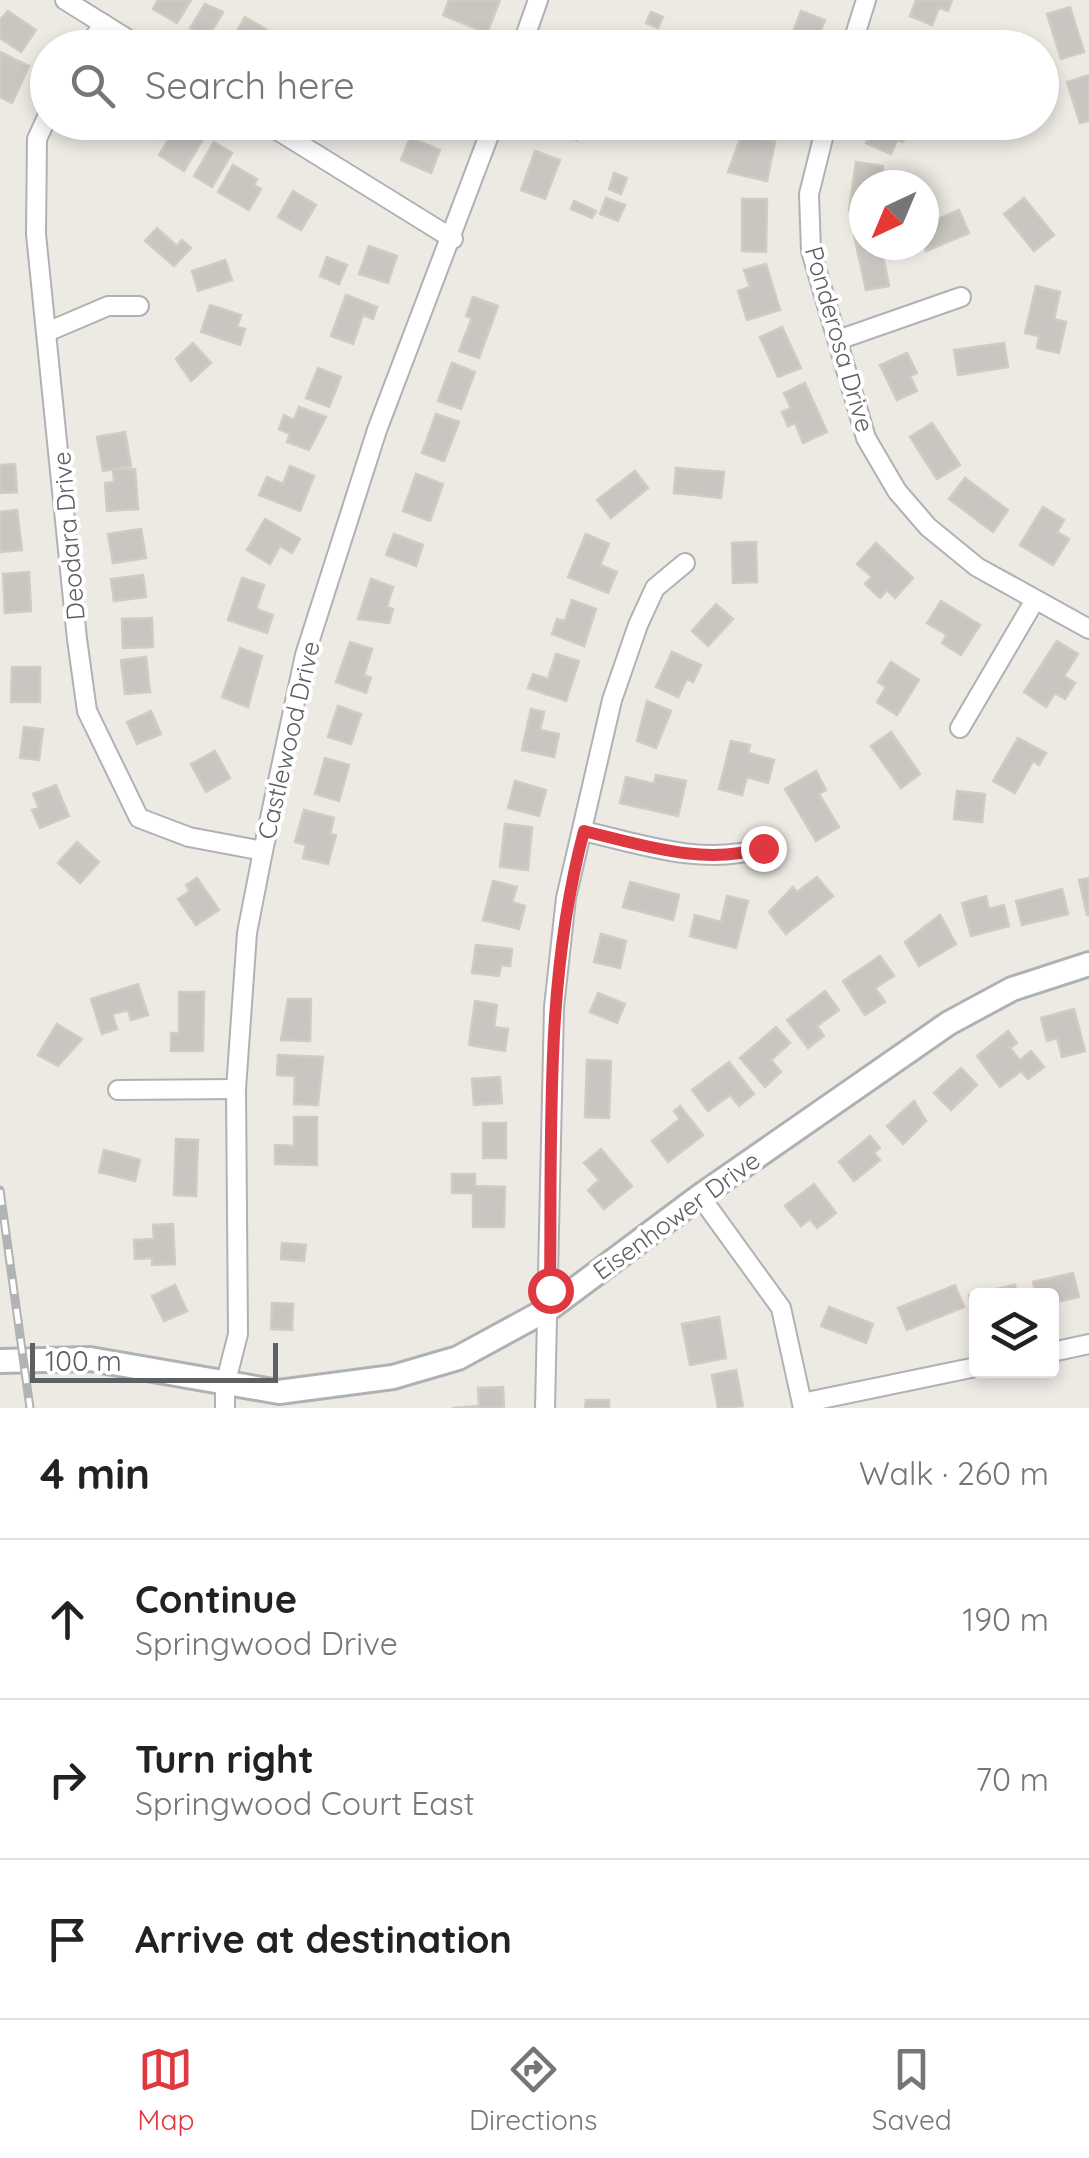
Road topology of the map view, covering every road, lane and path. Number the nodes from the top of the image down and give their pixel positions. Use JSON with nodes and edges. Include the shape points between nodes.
{"nodes":[{"id":1,"x":66,"y":0,"type":"edge"},
{"id":2,"x":538,"y":0,"type":"edge"},
{"id":3,"x":866,"y":0,"type":"edge"},
{"id":4,"x":104,"y":24,"type":"junction"},
{"id":5,"x":100,"y":30,"type":"edge"},
{"id":6,"x":114,"y":30,"type":"edge"},
{"id":7,"x":527,"y":30,"type":"edge"},
{"id":8,"x":857,"y":30,"type":"edge"},
{"id":9,"x":37,"y":140,"type":"edge"},
{"id":10,"x":293,"y":140,"type":"edge"},
{"id":11,"x":488,"y":140,"type":"edge"},
{"id":12,"x":822,"y":140,"type":"edge"},
{"id":13,"x":453,"y":239,"type":"junction"},
{"id":14,"x":961,"y":297,"type":"dead end"},
{"id":15,"x":139,"y":306,"type":"dead end"},
{"id":16,"x":47,"y":332,"type":"junction"},
{"id":17,"x":838,"y":340,"type":"junction"},
{"id":18,"x":685,"y":562,"type":"dead end"},
{"id":19,"x":1035,"y":600,"type":"junction"},
{"id":20,"x":1089,"y":630,"type":"edge"},
{"id":21,"x":960,"y":728,"type":"dead end"},
{"id":22,"x":584,"y":831,"type":"junction"},
{"id":23,"x":763,"y":848,"type":"dead end"},
{"id":24,"x":263,"y":851,"type":"junction"},
{"id":25,"x":1089,"y":964,"type":"edge"},
{"id":26,"x":236,"y":1088,"type":"junction"},
{"id":27,"x":118,"y":1090,"type":"dead end"},
{"id":28,"x":700,"y":1196,"type":"junction"},
{"id":29,"x":550,"y":1308,"type":"junction"},
{"id":30,"x":1089,"y":1344,"type":"edge"},
{"id":31,"x":1059,"y":1350,"type":"edge"},
{"id":32,"x":0,"y":1361,"type":"edge"},
{"id":33,"x":969,"y":1369,"type":"edge"},
{"id":34,"x":225,"y":1397,"type":"edge"},
{"id":35,"x":802,"y":1405,"type":"edge"},
{"id":36,"x":545,"y":1408,"type":"edge"}],
"edges":[{"from":1,"to":4,"type":"street"},
{"from":2,"to":7,"type":"street"},
{"from":3,"to":8,"type":"street"},
{"from":4,"to":5,"type":"street"},
{"from":4,"to":6,"type":"street"},
{"from":9,"to":16,"type":"street","name":"Deodara Drive"},
{"from":10,"to":13,"type":"street"},
{"from":11,"to":13,"type":"street","name":"Castlewood Drive"},
{"from":12,"to":17,"type":"street","name":"Ponderosa Drive","via":[[809,194],[811,251]]},
{"from":13,"to":24,"type":"street","name":"Castlewood Drive","via":[[377,430],[305,655]]},
{"from":14,"to":17,"type":"street"},
{"from":15,"to":16,"type":"street","via":[[108,306]]},
{"from":16,"to":24,"type":"street","name":"Deodara Drive","via":[[87,711],[139,818],[189,837]]},
{"from":17,"to":19,"type":"street","name":"Ponderosa Drive","via":[[866,438],[896,492],[977,566]]},
{"from":18,"to":22,"type":"street","via":[[655,588],[638,625],[612,700]]},
{"from":19,"to":20,"type":"street","name":"Ponderosa Drive"},
{"from":19,"to":21,"type":"street"},
{"from":22,"to":23,"type":"street","via":[[680,853],[733,857]]},
{"from":22,"to":29,"type":"street","via":[[566,898],[554,1007]]},
{"from":24,"to":26,"type":"street","name":"Castlewood Drive","via":[[247,933]]},
{"from":25,"to":28,"type":"street","name":"Eisenhower Drive","via":[[1012,989],[949,1023]]},
{"from":26,"to":27,"type":"street"},
{"from":26,"to":34,"type":"street","name":"Castlewood Drive","via":[[238,1334]]},
{"from":28,"to":29,"type":"street","name":"Eisenhower Drive"},
{"from":28,"to":35,"type":"street","via":[[781,1308]]},
{"from":29,"to":34,"type":"street","name":"Eisenhower Drive","via":[[421,1371],[335,1388]]},
{"from":29,"to":36,"type":"street"},
{"from":30,"to":31,"type":"street"},
{"from":32,"to":34,"type":"street","name":"Eisenhower Drive","via":[[90,1359]]},
{"from":33,"to":35,"type":"street"}]}
